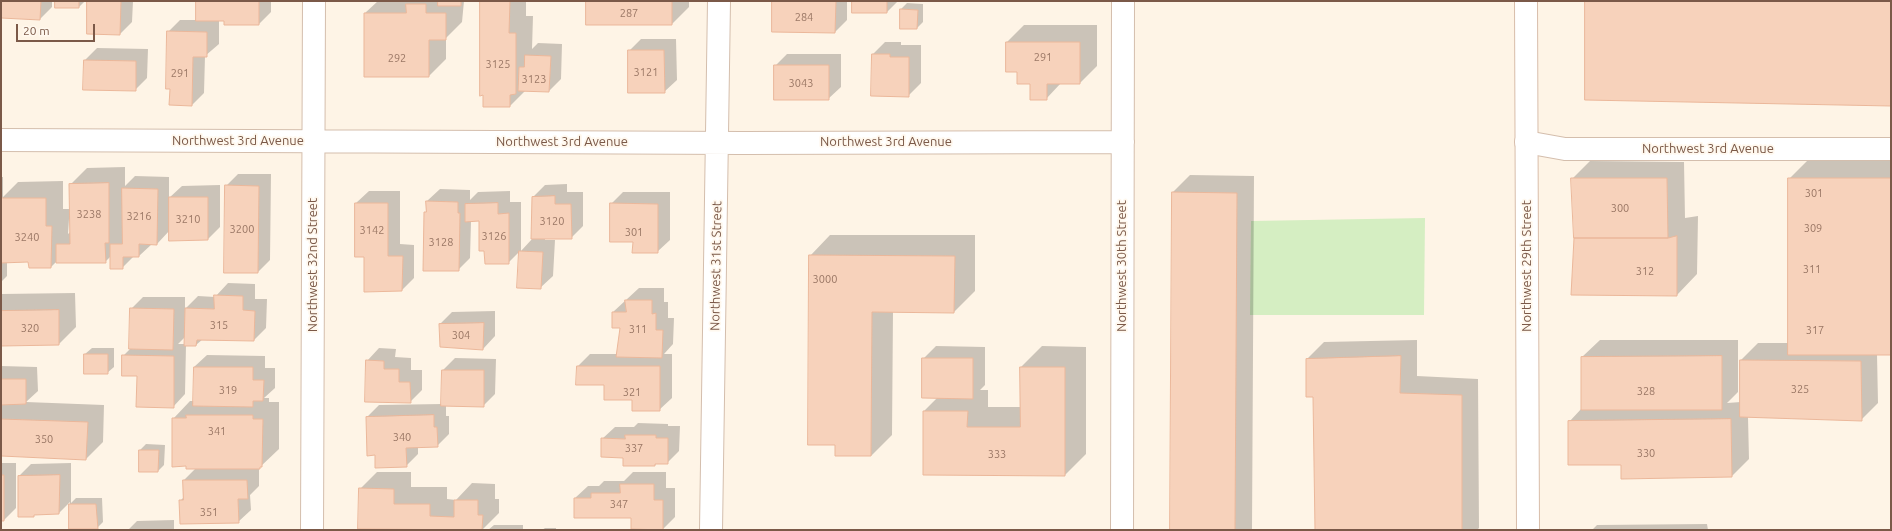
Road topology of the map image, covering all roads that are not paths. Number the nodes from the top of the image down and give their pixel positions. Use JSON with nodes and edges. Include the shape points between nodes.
{"nodes":[{"id":1,"x":314,"y":1,"type":"edge"},
{"id":2,"x":719,"y":1,"type":"edge"},
{"id":3,"x":1123,"y":1,"type":"edge"},
{"id":4,"x":1526,"y":1,"type":"edge"},
{"id":5,"x":1,"y":140,"type":"edge"},
{"id":6,"x":314,"y":141,"type":"junction"},
{"id":7,"x":1123,"y":142,"type":"junction"},
{"id":8,"x":1526,"y":142,"type":"junction"},
{"id":9,"x":718,"y":143,"type":"junction"},
{"id":10,"x":1891,"y":149,"type":"edge"},
{"id":11,"x":312,"y":530,"type":"edge"},
{"id":12,"x":711,"y":530,"type":"edge"},
{"id":13,"x":1122,"y":530,"type":"edge"},
{"id":14,"x":1528,"y":530,"type":"edge"}],
"edges":[{"from":1,"to":6,"type":"street","name":"Northwest 32nd Street"},
{"from":2,"to":9,"type":"street","name":"Northwest 31st Street"},
{"from":3,"to":7,"type":"street","name":"Northwest 30th Street"},
{"from":4,"to":8,"type":"street","name":"Northwest 29th Street"},
{"from":5,"to":6,"type":"street","name":"Northwest 3rd Avenue"},
{"from":6,"to":9,"type":"street","name":"Northwest 3rd Avenue"},
{"from":6,"to":11,"type":"street","name":"Northwest 32nd Street"},
{"from":7,"to":9,"type":"street","name":"Northwest 3rd Avenue"},
{"from":7,"to":13,"type":"street","name":"Northwest 30th Street"},
{"from":8,"to":10,"type":"street","name":"Northwest 3rd Avenue","via":[[1566,149]]},
{"from":8,"to":14,"type":"street","name":"Northwest 29th Street"},
{"from":9,"to":12,"type":"street","name":"Northwest 31st Street"}]}
